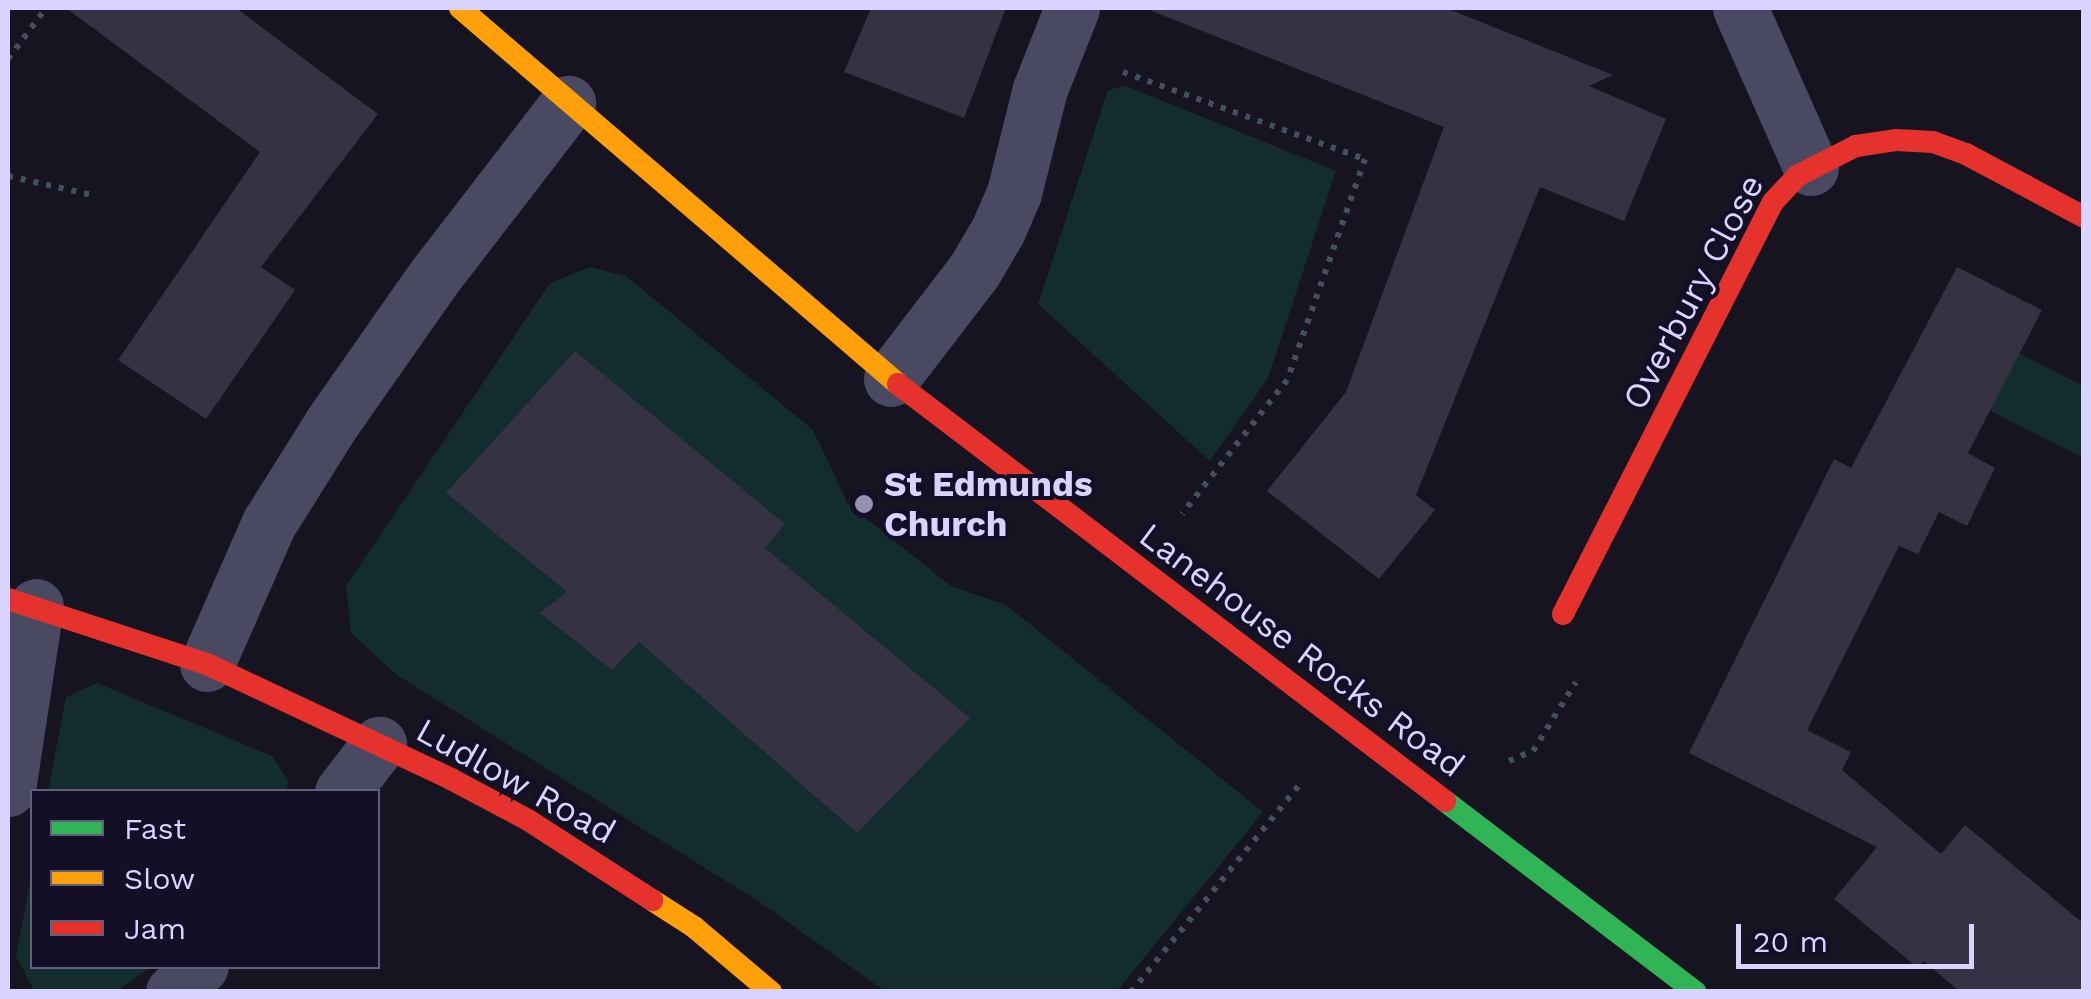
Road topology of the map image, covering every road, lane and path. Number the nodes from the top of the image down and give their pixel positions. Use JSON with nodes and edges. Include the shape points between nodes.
{"nodes":[{"id":1,"x":46,"y":8,"type":"edge"},
{"id":2,"x":460,"y":8,"type":"edge"},
{"id":3,"x":1740,"y":8,"type":"edge"},
{"id":4,"x":1064,"y":28,"type":"edge"},
{"id":5,"x":8,"y":59,"type":"edge"},
{"id":6,"x":568,"y":103,"type":"junction"},
{"id":7,"x":1811,"y":168,"type":"junction"},
{"id":8,"x":8,"y":176,"type":"edge"},
{"id":9,"x":92,"y":195,"type":"dead end"},
{"id":10,"x":2084,"y":217,"type":"edge"},
{"id":11,"x":891,"y":379,"type":"junction"},
{"id":12,"x":1138,"y":570,"type":"junction"},
{"id":13,"x":22,"y":603,"type":"edge"},
{"id":14,"x":1564,"y":614,"type":"joint"},
{"id":15,"x":207,"y":664,"type":"junction"},
{"id":16,"x":1344,"y":728,"type":"junction"},
{"id":17,"x":379,"y":744,"type":"junction"},
{"id":18,"x":8,"y":788,"type":"edge"},
{"id":19,"x":344,"y":789,"type":"edge"},
{"id":20,"x":1433,"y":794,"type":"junction"},
{"id":21,"x":197,"y":969,"type":"edge"},
{"id":22,"x":173,"y":992,"type":"edge"},
{"id":23,"x":771,"y":992,"type":"edge"},
{"id":24,"x":1131,"y":992,"type":"edge"},
{"id":25,"x":1696,"y":992,"type":"edge"}],
"edges":[{"from":1,"to":5,"type":"path"},
{"from":2,"to":6,"type":"street","name":"Lanehouse Rocks Road"},
{"from":3,"to":7,"type":"street"},
{"from":4,"to":11,"type":"street","via":[[998,230]]},
{"from":4,"to":12,"type":"path","via":[[1366,159],[1287,380]]},
{"from":6,"to":11,"type":"street","name":"Lanehouse Rocks Road"},
{"from":6,"to":15,"type":"street","via":[[330,424],[269,523]]},
{"from":7,"to":10,"type":"street","name":"Overbury Close","via":[[1877,142],[1933,142]]},
{"from":7,"to":14,"type":"street","name":"Overbury Close","via":[[1773,202]]},
{"from":8,"to":9,"type":"path"},
{"from":11,"to":12,"type":"street","name":"Lanehouse Rocks Road"},
{"from":12,"to":16,"type":"street","name":"Lanehouse Rocks Road"},
{"from":13,"to":15,"type":"street","name":"Ludlow Road"},
{"from":13,"to":18,"type":"street"},
{"from":14,"to":20,"type":"path","via":[[1596,649],[1533,751]]},
{"from":15,"to":17,"type":"street","name":"Ludlow Road"},
{"from":16,"to":20,"type":"street","name":"Lanehouse Rocks Road"},
{"from":16,"to":24,"type":"path"},
{"from":17,"to":19,"type":"street"},
{"from":17,"to":23,"type":"street","name":"Ludlow Road","via":[[528,820],[694,927]]},
{"from":20,"to":25,"type":"street","name":"Lanehouse Rocks Road"},
{"from":21,"to":22,"type":"street"}]}
